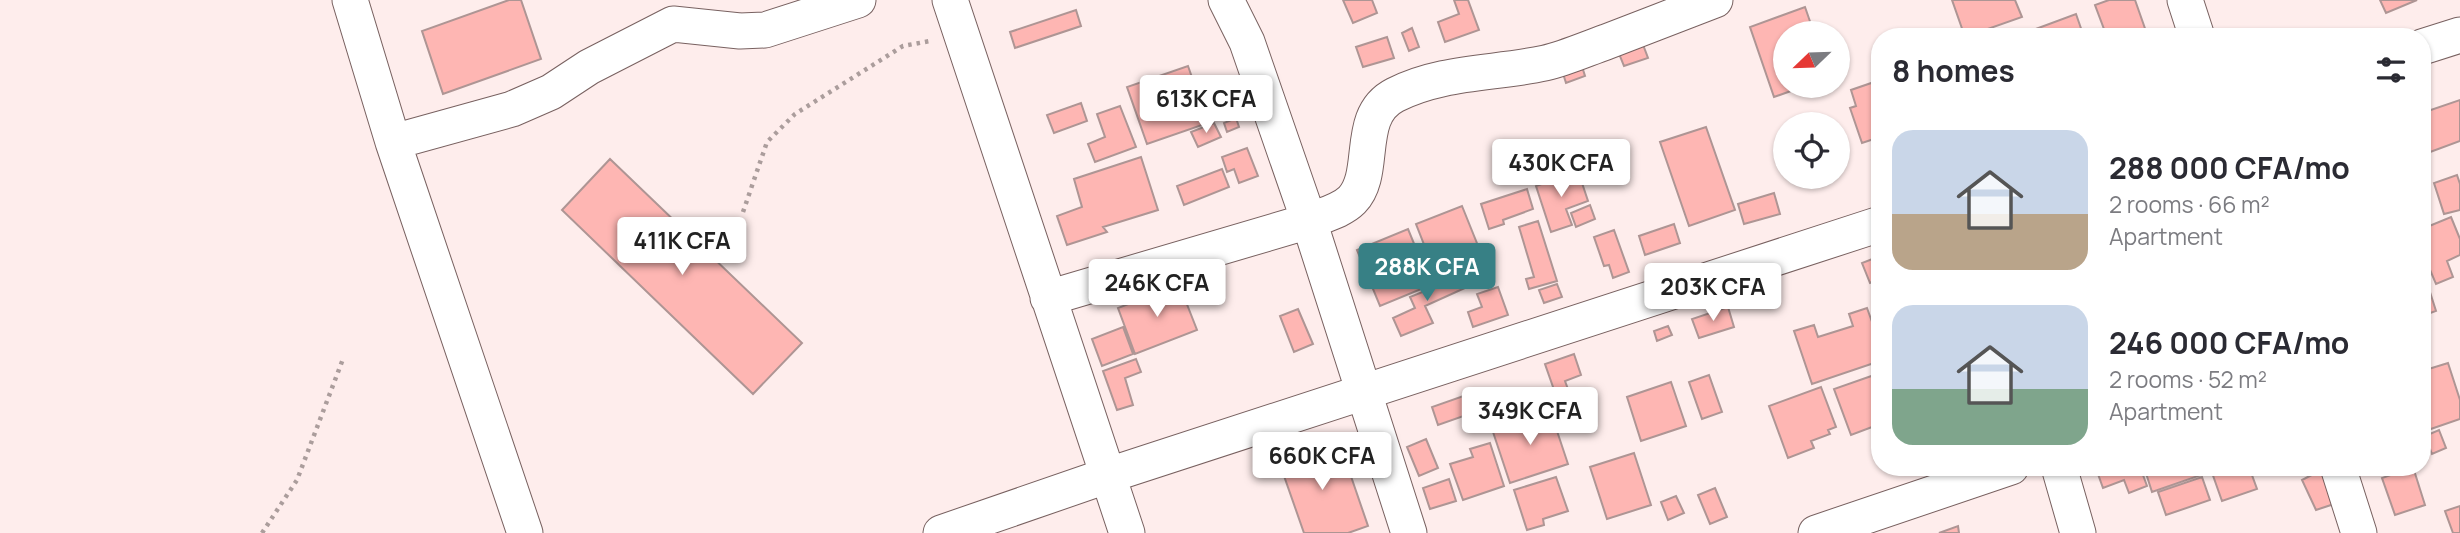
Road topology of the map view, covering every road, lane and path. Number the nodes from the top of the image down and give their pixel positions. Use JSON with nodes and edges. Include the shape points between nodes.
{"nodes":[{"id":1,"x":350,"y":0,"type":"edge"},
{"id":2,"x":858,"y":0,"type":"edge"},
{"id":3,"x":950,"y":0,"type":"edge"},
{"id":4,"x":1226,"y":0,"type":"edge"},
{"id":5,"x":1715,"y":0,"type":"edge"},
{"id":6,"x":2185,"y":0,"type":"edge"},
{"id":7,"x":669,"y":12,"type":"edge"},
{"id":8,"x":2194,"y":28,"type":"edge"},
{"id":9,"x":2460,"y":35,"type":"edge"},
{"id":10,"x":965,"y":43,"type":"junction"},
{"id":11,"x":2431,"y":44,"type":"edge"},
{"id":12,"x":393,"y":142,"type":"junction"},
{"id":13,"x":743,"y":212,"type":"dead end"},
{"id":14,"x":1309,"y":221,"type":"junction"},
{"id":15,"x":1871,"y":226,"type":"edge"},
{"id":16,"x":1048,"y":298,"type":"junction"},
{"id":17,"x":343,"y":359,"type":"dead end"},
{"id":18,"x":1364,"y":392,"type":"junction"},
{"id":19,"x":1106,"y":476,"type":"junction"},
{"id":20,"x":1984,"y":476,"type":"edge"},
{"id":21,"x":2062,"y":476,"type":"edge"},
{"id":22,"x":2341,"y":476,"type":"edge"},
{"id":23,"x":262,"y":533,"type":"edge"},
{"id":24,"x":525,"y":533,"type":"edge"},
{"id":25,"x":941,"y":533,"type":"edge"},
{"id":26,"x":1126,"y":533,"type":"edge"},
{"id":27,"x":1409,"y":533,"type":"edge"},
{"id":28,"x":1816,"y":533,"type":"edge"},
{"id":29,"x":2078,"y":533,"type":"edge"},
{"id":30,"x":2359,"y":533,"type":"edge"}],
"edges":[{"from":1,"to":12,"type":"street"},
{"from":2,"to":7,"type":"street","via":[[765,30],[740,31]]},
{"from":3,"to":10,"type":"street"},
{"from":4,"to":14,"type":"street","via":[[1247,42]]},
{"from":5,"to":14,"type":"street","via":[[1562,58],[1462,74],[1394,96],[1383,103],[1370,128],[1362,179],[1353,198]]},
{"from":6,"to":8,"type":"street"},
{"from":7,"to":12,"type":"street","via":[[551,92],[512,109]]},
{"from":9,"to":11,"type":"street"},
{"from":10,"to":13,"type":"path","via":[[942,39],[903,46],[795,114],[767,142]]},
{"from":10,"to":16,"type":"street"},
{"from":12,"to":24,"type":"street"},
{"from":14,"to":16,"type":"street"},
{"from":14,"to":18,"type":"street"},
{"from":15,"to":18,"type":"street"},
{"from":16,"to":19,"type":"street"},
{"from":17,"to":23,"type":"path","via":[[297,480]]},
{"from":18,"to":19,"type":"street"},
{"from":18,"to":27,"type":"street"},
{"from":19,"to":25,"type":"street"},
{"from":19,"to":26,"type":"street"},
{"from":20,"to":28,"type":"street"},
{"from":21,"to":29,"type":"street"},
{"from":22,"to":30,"type":"street"}]}
